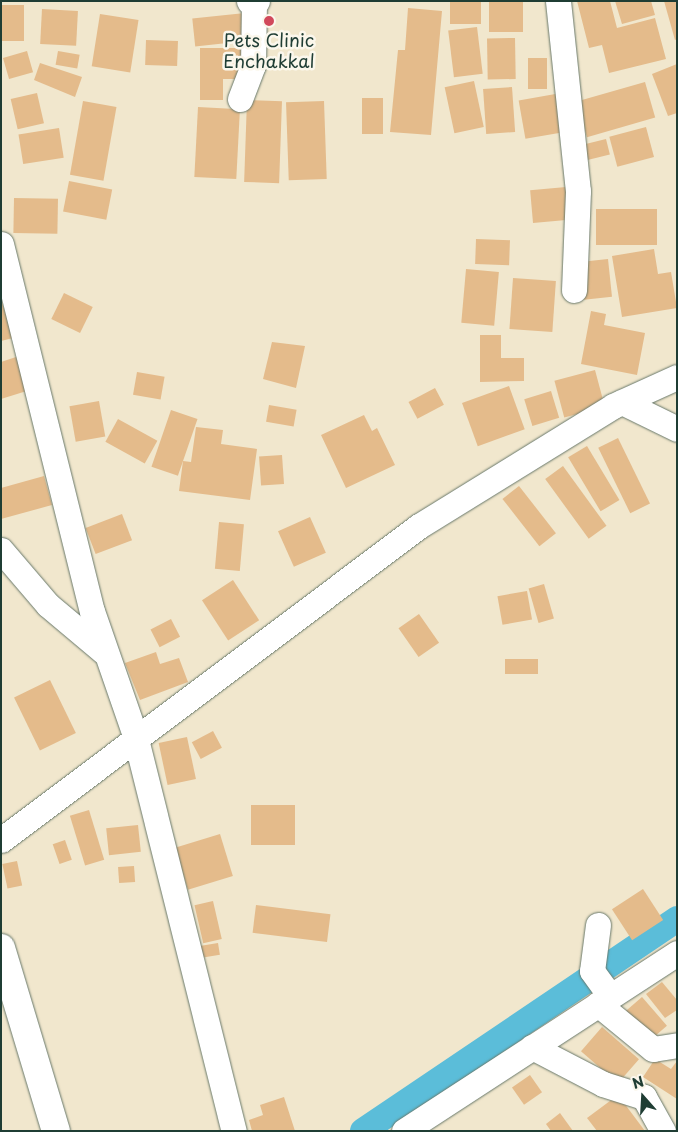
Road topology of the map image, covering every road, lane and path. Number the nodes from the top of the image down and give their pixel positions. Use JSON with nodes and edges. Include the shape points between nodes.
{"nodes":[{"id":1,"x":254,"y":1,"type":"edge"},
{"id":2,"x":558,"y":1,"type":"edge"},
{"id":3,"x":240,"y":99,"type":"dead end"},
{"id":4,"x":1,"y":244,"type":"edge"},
{"id":5,"x":574,"y":290,"type":"dead end"},
{"id":6,"x":677,"y":377,"type":"edge"},
{"id":7,"x":622,"y":402,"type":"junction"},
{"id":8,"x":677,"y":429,"type":"edge"},
{"id":9,"x":1,"y":550,"type":"edge"},
{"id":10,"x":104,"y":652,"type":"junction"},
{"id":11,"x":135,"y":735,"type":"junction"},
{"id":12,"x":1,"y":840,"type":"edge"},
{"id":13,"x":598,"y":925,"type":"dead end"},
{"id":14,"x":1,"y":948,"type":"edge"},
{"id":15,"x":677,"y":953,"type":"edge"},
{"id":16,"x":600,"y":988,"type":"junction"},
{"id":17,"x":677,"y":1045,"type":"edge"},
{"id":18,"x":532,"y":1047,"type":"junction"},
{"id":19,"x":56,"y":1131,"type":"edge"},
{"id":20,"x":234,"y":1131,"type":"edge"},
{"id":21,"x":404,"y":1131,"type":"edge"},
{"id":22,"x":663,"y":1131,"type":"edge"}],
"edges":[{"from":1,"to":3,"type":"street","via":[[253,65]]},
{"from":2,"to":5,"type":"street","via":[[578,191]]},
{"from":4,"to":10,"type":"street"},
{"from":6,"to":7,"type":"street"},
{"from":7,"to":8,"type":"street"},
{"from":7,"to":11,"type":"street","via":[[419,526]]},
{"from":9,"to":10,"type":"street","via":[[48,605]]},
{"from":10,"to":11,"type":"street"},
{"from":11,"to":12,"type":"street"},
{"from":11,"to":20,"type":"street"},
{"from":13,"to":16,"type":"street"},
{"from":14,"to":19,"type":"street"},
{"from":15,"to":16,"type":"street"},
{"from":16,"to":17,"type":"street","via":[[653,1049]]},
{"from":16,"to":18,"type":"street"},
{"from":18,"to":21,"type":"street"},
{"from":18,"to":22,"type":"street","via":[[603,1084],[644,1097]]}]}
